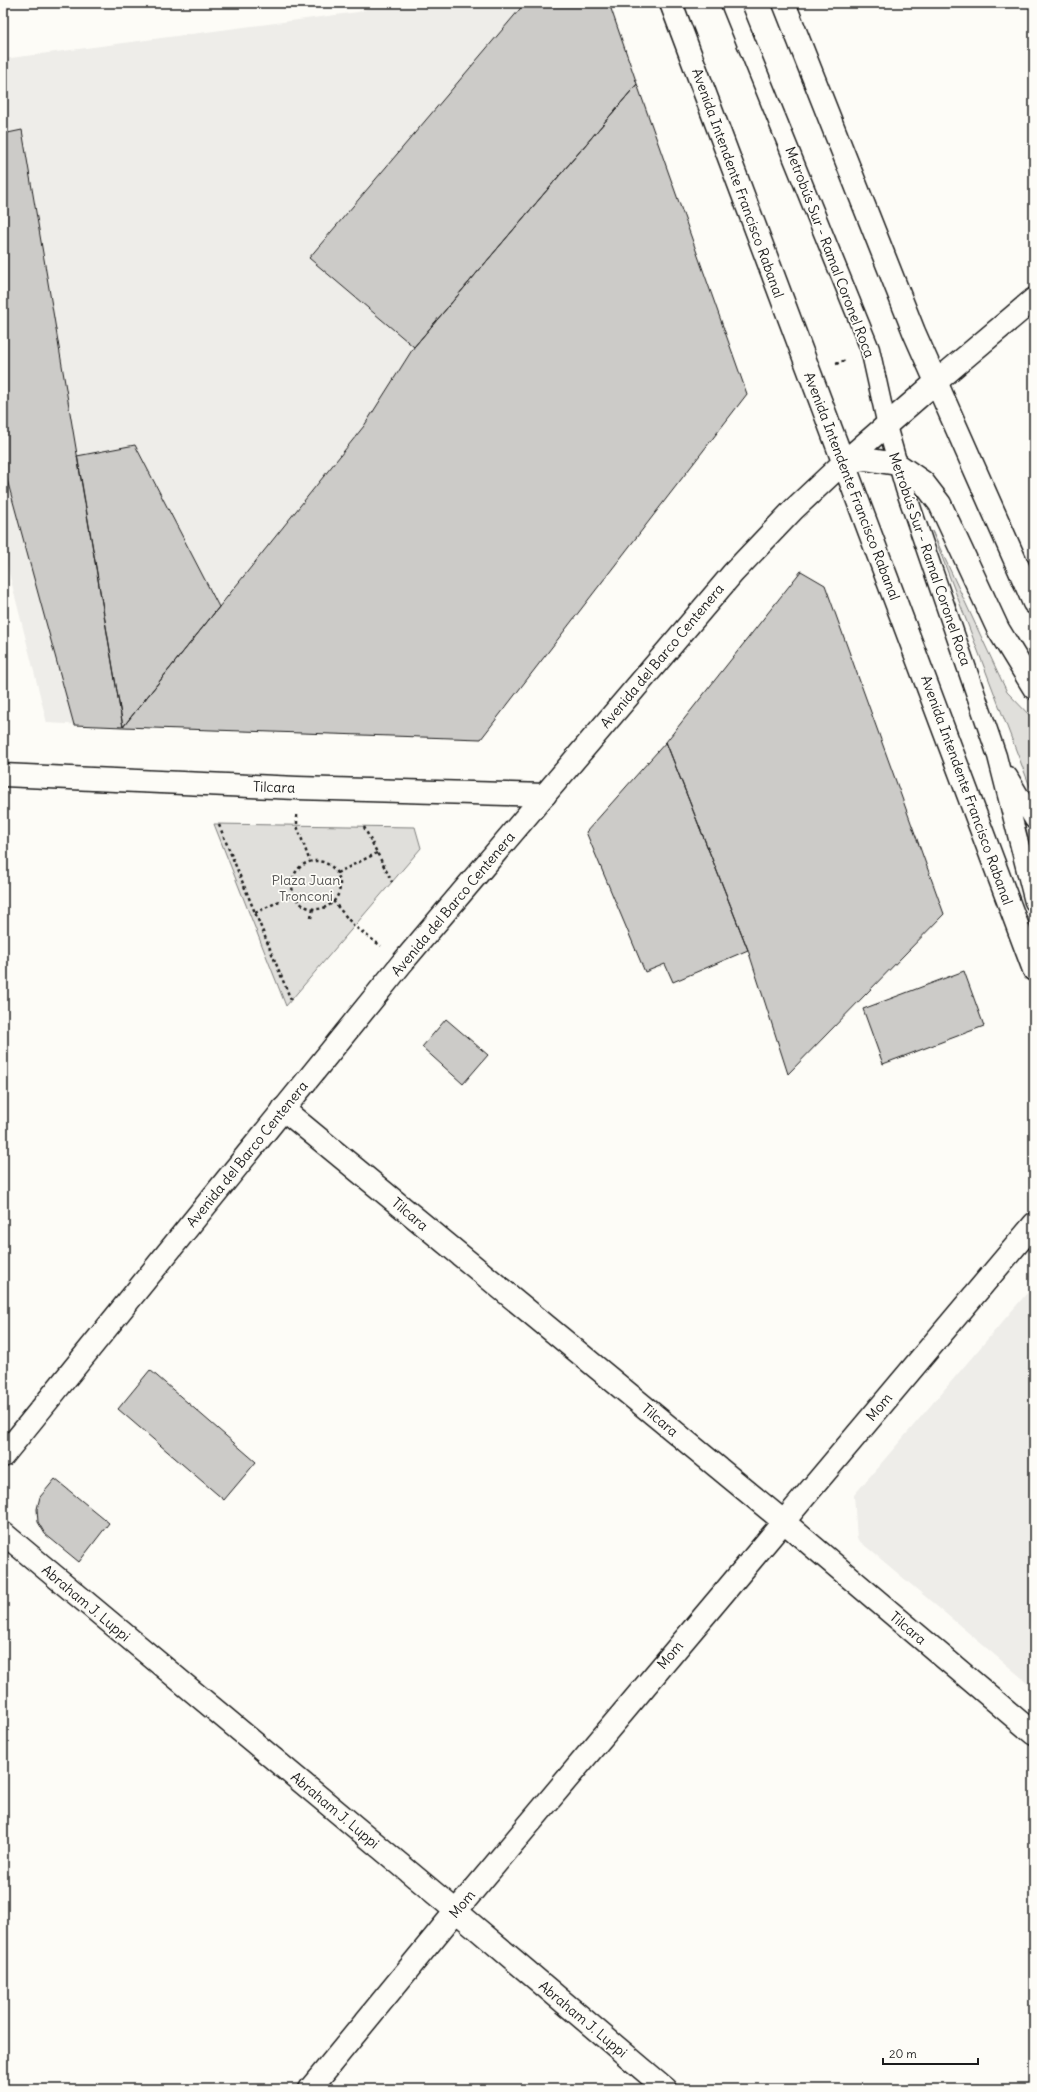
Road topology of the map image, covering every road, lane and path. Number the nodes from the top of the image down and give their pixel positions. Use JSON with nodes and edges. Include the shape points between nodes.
{"nodes":[{"id":1,"x":671,"y":3,"type":"edge"},
{"id":2,"x":730,"y":3,"type":"edge"},
{"id":3,"x":784,"y":3,"type":"edge"},
{"id":4,"x":1034,"y":298,"type":"edge"},
{"id":5,"x":936,"y":382,"type":"junction"},
{"id":6,"x":887,"y":426,"type":"junction"},
{"id":7,"x":844,"y":462,"type":"junction"},
{"id":8,"x":897,"y":464,"type":"junction"},
{"id":9,"x":1034,"y":604,"type":"edge"},
{"id":10,"x":1034,"y":688,"type":"edge"},
{"id":11,"x":997,"y":756,"type":"junction"},
{"id":12,"x":3,"y":775,"type":"edge"},
{"id":13,"x":545,"y":795,"type":"junction"},
{"id":14,"x":1034,"y":820,"type":"edge"},
{"id":15,"x":219,"y":825,"type":"dead end"},
{"id":16,"x":297,"y":826,"type":"dead end"},
{"id":17,"x":364,"y":827,"type":"dead end"},
{"id":18,"x":378,"y":853,"type":"junction"},
{"id":19,"x":310,"y":862,"type":"junction"},
{"id":20,"x":337,"y":873,"type":"junction"},
{"id":21,"x":392,"y":882,"type":"dead end"},
{"id":22,"x":295,"y":894,"type":"junction"},
{"id":23,"x":333,"y":902,"type":"junction"},
{"id":24,"x":1034,"y":902,"type":"edge"},
{"id":25,"x":313,"y":908,"type":"junction"},
{"id":26,"x":255,"y":913,"type":"junction"},
{"id":27,"x":312,"y":918,"type":"dead end"},
{"id":28,"x":402,"y":963,"type":"junction"},
{"id":29,"x":1034,"y":970,"type":"edge"},
{"id":30,"x":291,"y":1000,"type":"dead end"},
{"id":31,"x":283,"y":1109,"type":"junction"},
{"id":32,"x":1034,"y":1224,"type":"edge"},
{"id":33,"x":3,"y":1456,"type":"edge"},
{"id":34,"x":782,"y":1521,"type":"junction"},
{"id":35,"x":3,"y":1533,"type":"edge"},
{"id":36,"x":1034,"y":1734,"type":"edge"},
{"id":37,"x":456,"y":1911,"type":"junction"},
{"id":38,"x":310,"y":2089,"type":"edge"},
{"id":39,"x":666,"y":2089,"type":"edge"}],
"edges":[{"from":1,"to":7,"type":"street","name":"Avenida Intendente Francisco Rabanal"},
{"from":2,"to":6,"type":"lane","name":"Metrobús Sur - Ramal Coronel Roca","via":[[870,350]]},
{"from":3,"to":5,"type":"street"},
{"from":4,"to":5,"type":"street","name":"Avenida del Barco Centenera"},
{"from":5,"to":6,"type":"street","name":"Avenida del Barco Centenera"},
{"from":5,"to":9,"type":"street"},
{"from":6,"to":7,"type":"street","name":"Avenida del Barco Centenera"},
{"from":6,"to":8,"type":"lane","name":"Metrobús Sur - Ramal Coronel Roca"},
{"from":7,"to":8,"type":"street","via":[[865,459]]},
{"from":7,"to":13,"type":"street","name":"Avenida del Barco Centenera","via":[[733,572]]},
{"from":7,"to":29,"type":"street","name":"Avenida Intendente Francisco Rabanal"},
{"from":8,"to":10,"type":"street","via":[[923,482],[940,504],[998,629]]},
{"from":8,"to":11,"type":"lane","name":"Metrobús Sur - Ramal Coronel Roca"},
{"from":11,"to":14,"type":"lane","name":"Metrobús Sur - Ramal Coronel Roca"},
{"from":11,"to":24,"type":"lane","name":"Metrobús Sur - Ramal Coronel Roca"},
{"from":12,"to":13,"type":"street","name":"Tilcara"},
{"from":13,"to":28,"type":"street","name":"Avenida del Barco Centenera"},
{"from":15,"to":26,"type":"path"},
{"from":16,"to":19,"type":"path"},
{"from":17,"to":18,"type":"path"},
{"from":18,"to":20,"type":"path"},
{"from":18,"to":21,"type":"path"},
{"from":19,"to":20,"type":"path","via":[[324,862]]},
{"from":19,"to":22,"type":"path","via":[[295,873],[292,889]]},
{"from":20,"to":23,"type":"path","via":[[340,888]]},
{"from":22,"to":25,"type":"path","via":[[300,902]]},
{"from":22,"to":26,"type":"path"},
{"from":23,"to":25,"type":"path","via":[[320,908]]},
{"from":23,"to":28,"type":"path","via":[[354,926]]},
{"from":25,"to":27,"type":"path"},
{"from":26,"to":30,"type":"path"},
{"from":28,"to":31,"type":"street","name":"Avenida del Barco Centenera"},
{"from":31,"to":33,"type":"street","name":"Avenida del Barco Centenera"},
{"from":31,"to":34,"type":"street","name":"Tilcara"},
{"from":32,"to":34,"type":"street","name":"Mom"},
{"from":34,"to":36,"type":"street","name":"Tilcara"},
{"from":34,"to":37,"type":"street","name":"Mom"},
{"from":35,"to":37,"type":"street","name":"Abraham J. Luppi"},
{"from":37,"to":38,"type":"street","name":"Mom"},
{"from":37,"to":39,"type":"street","name":"Abraham J. Luppi"}]}
